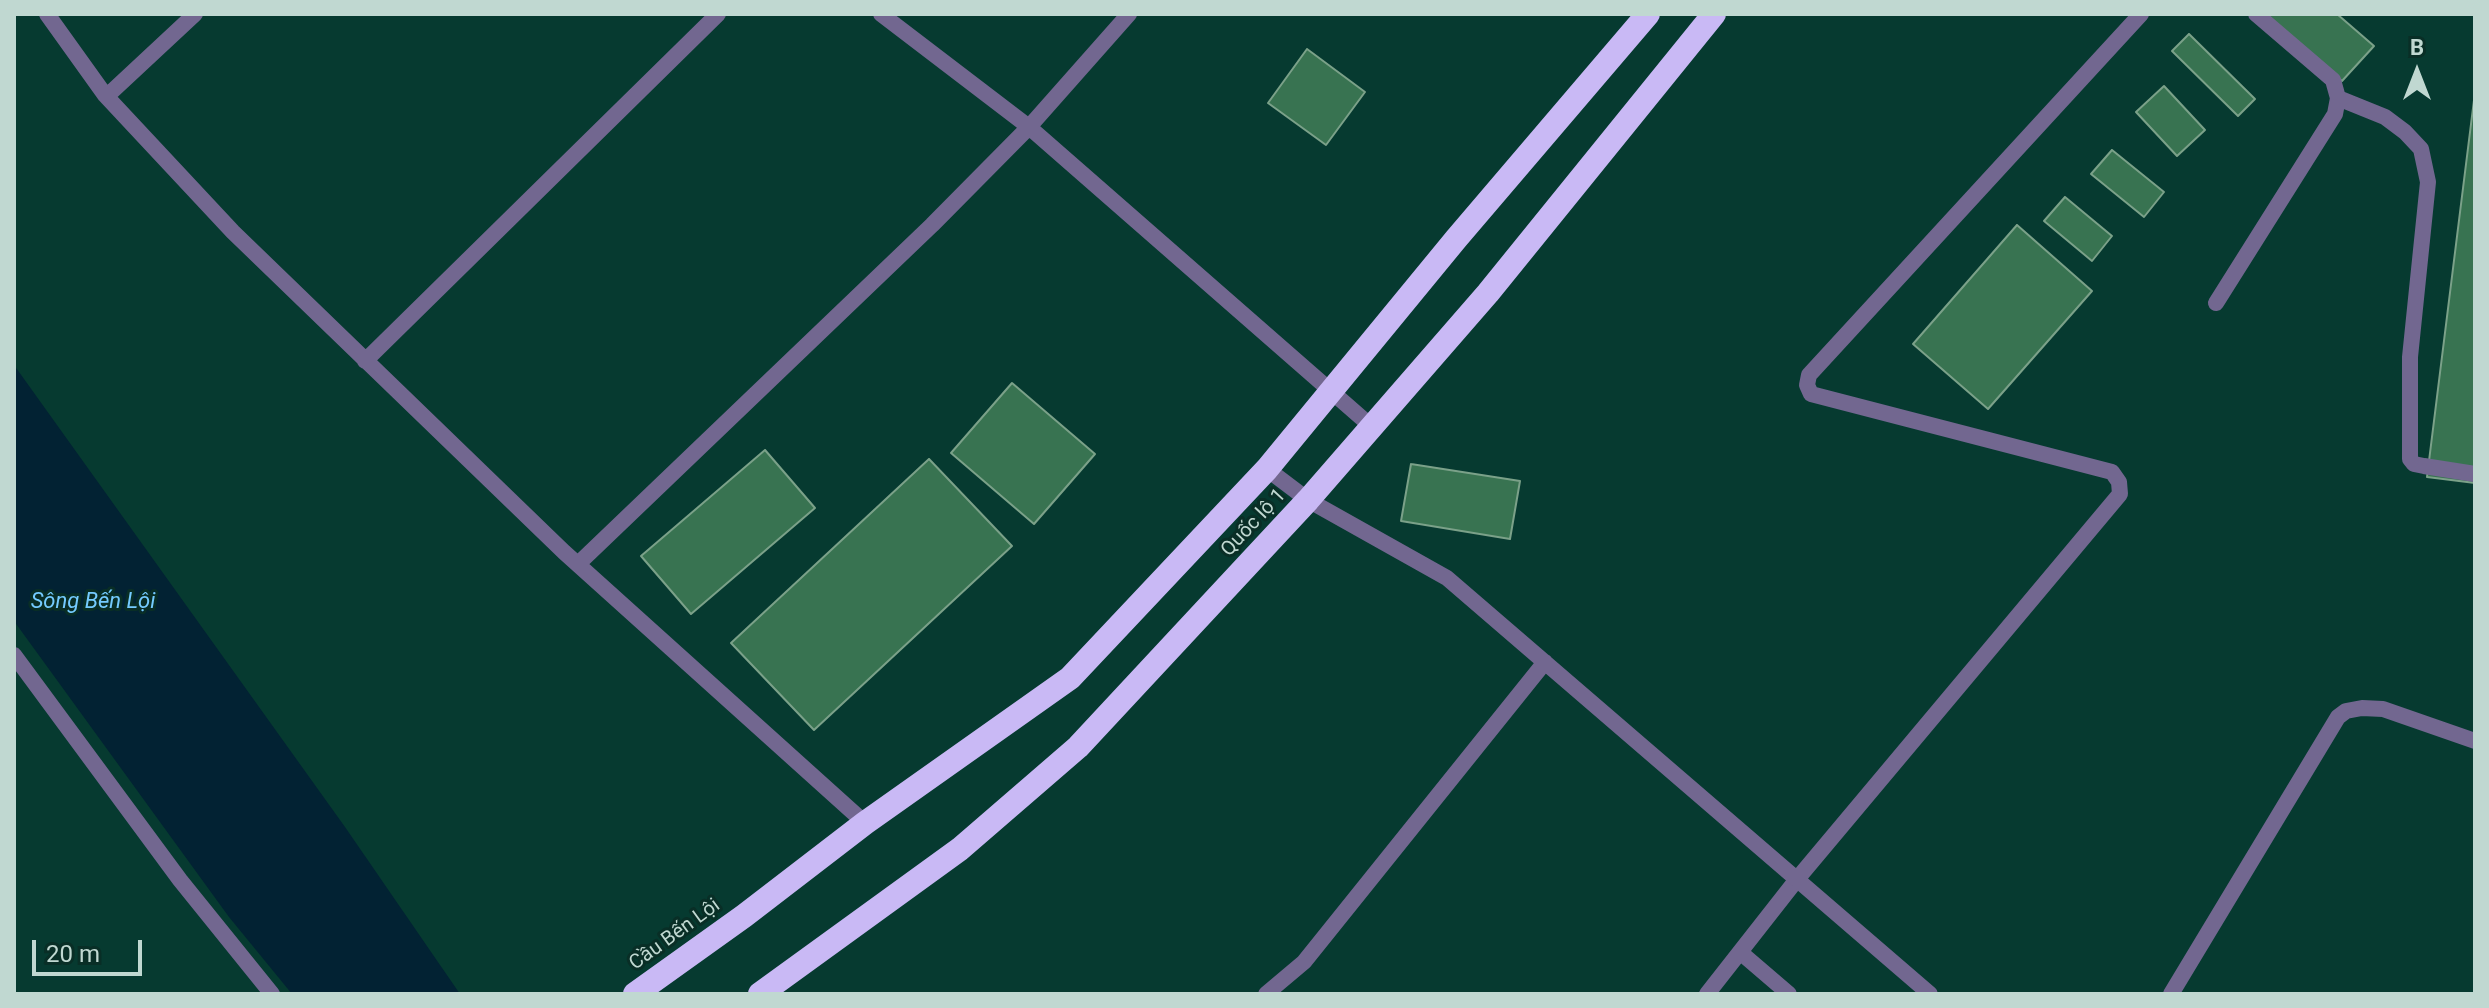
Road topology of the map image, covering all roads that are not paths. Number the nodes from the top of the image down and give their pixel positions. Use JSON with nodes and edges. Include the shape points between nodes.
{"nodes":[{"id":1,"x":47,"y":14,"type":"edge"},
{"id":2,"x":195,"y":14,"type":"edge"},
{"id":3,"x":718,"y":14,"type":"edge"},
{"id":4,"x":881,"y":14,"type":"edge"},
{"id":5,"x":1129,"y":14,"type":"edge"},
{"id":6,"x":1648,"y":14,"type":"edge"},
{"id":7,"x":1714,"y":14,"type":"edge"},
{"id":8,"x":2141,"y":14,"type":"edge"},
{"id":9,"x":2256,"y":14,"type":"edge"},
{"id":10,"x":107,"y":96,"type":"junction"},
{"id":11,"x":2338,"y":98,"type":"junction"},
{"id":12,"x":1029,"y":127,"type":"junction"},
{"id":13,"x":2216,"y":303,"type":"dead end"},
{"id":14,"x":365,"y":361,"type":"junction"},
{"id":15,"x":1332,"y":391,"type":"junction"},
{"id":16,"x":1372,"y":427,"type":"junction"},
{"id":17,"x":1267,"y":469,"type":"junction"},
{"id":18,"x":2475,"y":474,"type":"edge"},
{"id":19,"x":1308,"y":500,"type":"junction"},
{"id":20,"x":578,"y":564,"type":"junction"},
{"id":21,"x":14,"y":655,"type":"edge"},
{"id":22,"x":1545,"y":662,"type":"junction"},
{"id":23,"x":2475,"y":741,"type":"edge"},
{"id":24,"x":865,"y":823,"type":"junction"},
{"id":25,"x":1798,"y":878,"type":"junction"},
{"id":26,"x":744,"y":916,"type":"joint"},
{"id":27,"x":1740,"y":952,"type":"junction"},
{"id":28,"x":272,"y":994,"type":"edge"},
{"id":29,"x":635,"y":994,"type":"edge"},
{"id":30,"x":760,"y":994,"type":"edge"},
{"id":31,"x":1266,"y":994,"type":"edge"},
{"id":32,"x":1707,"y":994,"type":"edge"},
{"id":33,"x":1789,"y":994,"type":"edge"},
{"id":34,"x":1930,"y":994,"type":"edge"},
{"id":35,"x":2171,"y":994,"type":"edge"}],
"edges":[{"from":1,"to":10,"type":"street"},
{"from":2,"to":10,"type":"street"},
{"from":3,"to":14,"type":"street"},
{"from":4,"to":12,"type":"street"},
{"from":5,"to":12,"type":"street"},
{"from":6,"to":15,"type":"highway","name":"Quốc lộ 1"},
{"from":7,"to":16,"type":"highway","name":"Quốc lộ 1"},
{"from":8,"to":25,"type":"street","via":[[1809,375],[1811,394],[2112,472],[2120,494]]},
{"from":9,"to":11,"type":"street","via":[[2333,80]]},
{"from":10,"to":14,"type":"street","via":[[233,232]]},
{"from":11,"to":13,"type":"street","via":[[2335,114]]},
{"from":11,"to":18,"type":"street","via":[[2385,117],[2421,149],[2428,182],[2410,357],[2410,459]]},
{"from":12,"to":15,"type":"street"},
{"from":12,"to":20,"type":"street"},
{"from":14,"to":20,"type":"street"},
{"from":15,"to":16,"type":"street"},
{"from":15,"to":17,"type":"highway","name":"Quốc lộ 1"},
{"from":16,"to":19,"type":"highway","name":"Quốc lộ 1"},
{"from":17,"to":19,"type":"street"},
{"from":17,"to":24,"type":"highway","name":"Quốc lộ 1","via":[[1070,678]]},
{"from":19,"to":22,"type":"street","via":[[1447,578]]},
{"from":19,"to":30,"type":"highway","name":"Quốc lộ 1","via":[[1078,747],[960,849]]},
{"from":20,"to":24,"type":"street"},
{"from":21,"to":28,"type":"street","via":[[180,880]]},
{"from":22,"to":25,"type":"street"},
{"from":22,"to":31,"type":"street","via":[[1304,962]]},
{"from":23,"to":35,"type":"street","via":[[2383,709],[2362,708],[2338,717]]},
{"from":24,"to":26,"type":"highway","name":"Quốc lộ 1"},
{"from":25,"to":27,"type":"street"},
{"from":25,"to":34,"type":"street"},
{"from":26,"to":29,"type":"highway","name":"Cầu Bến Lội"},
{"from":27,"to":32,"type":"street"},
{"from":27,"to":33,"type":"street"}]}
